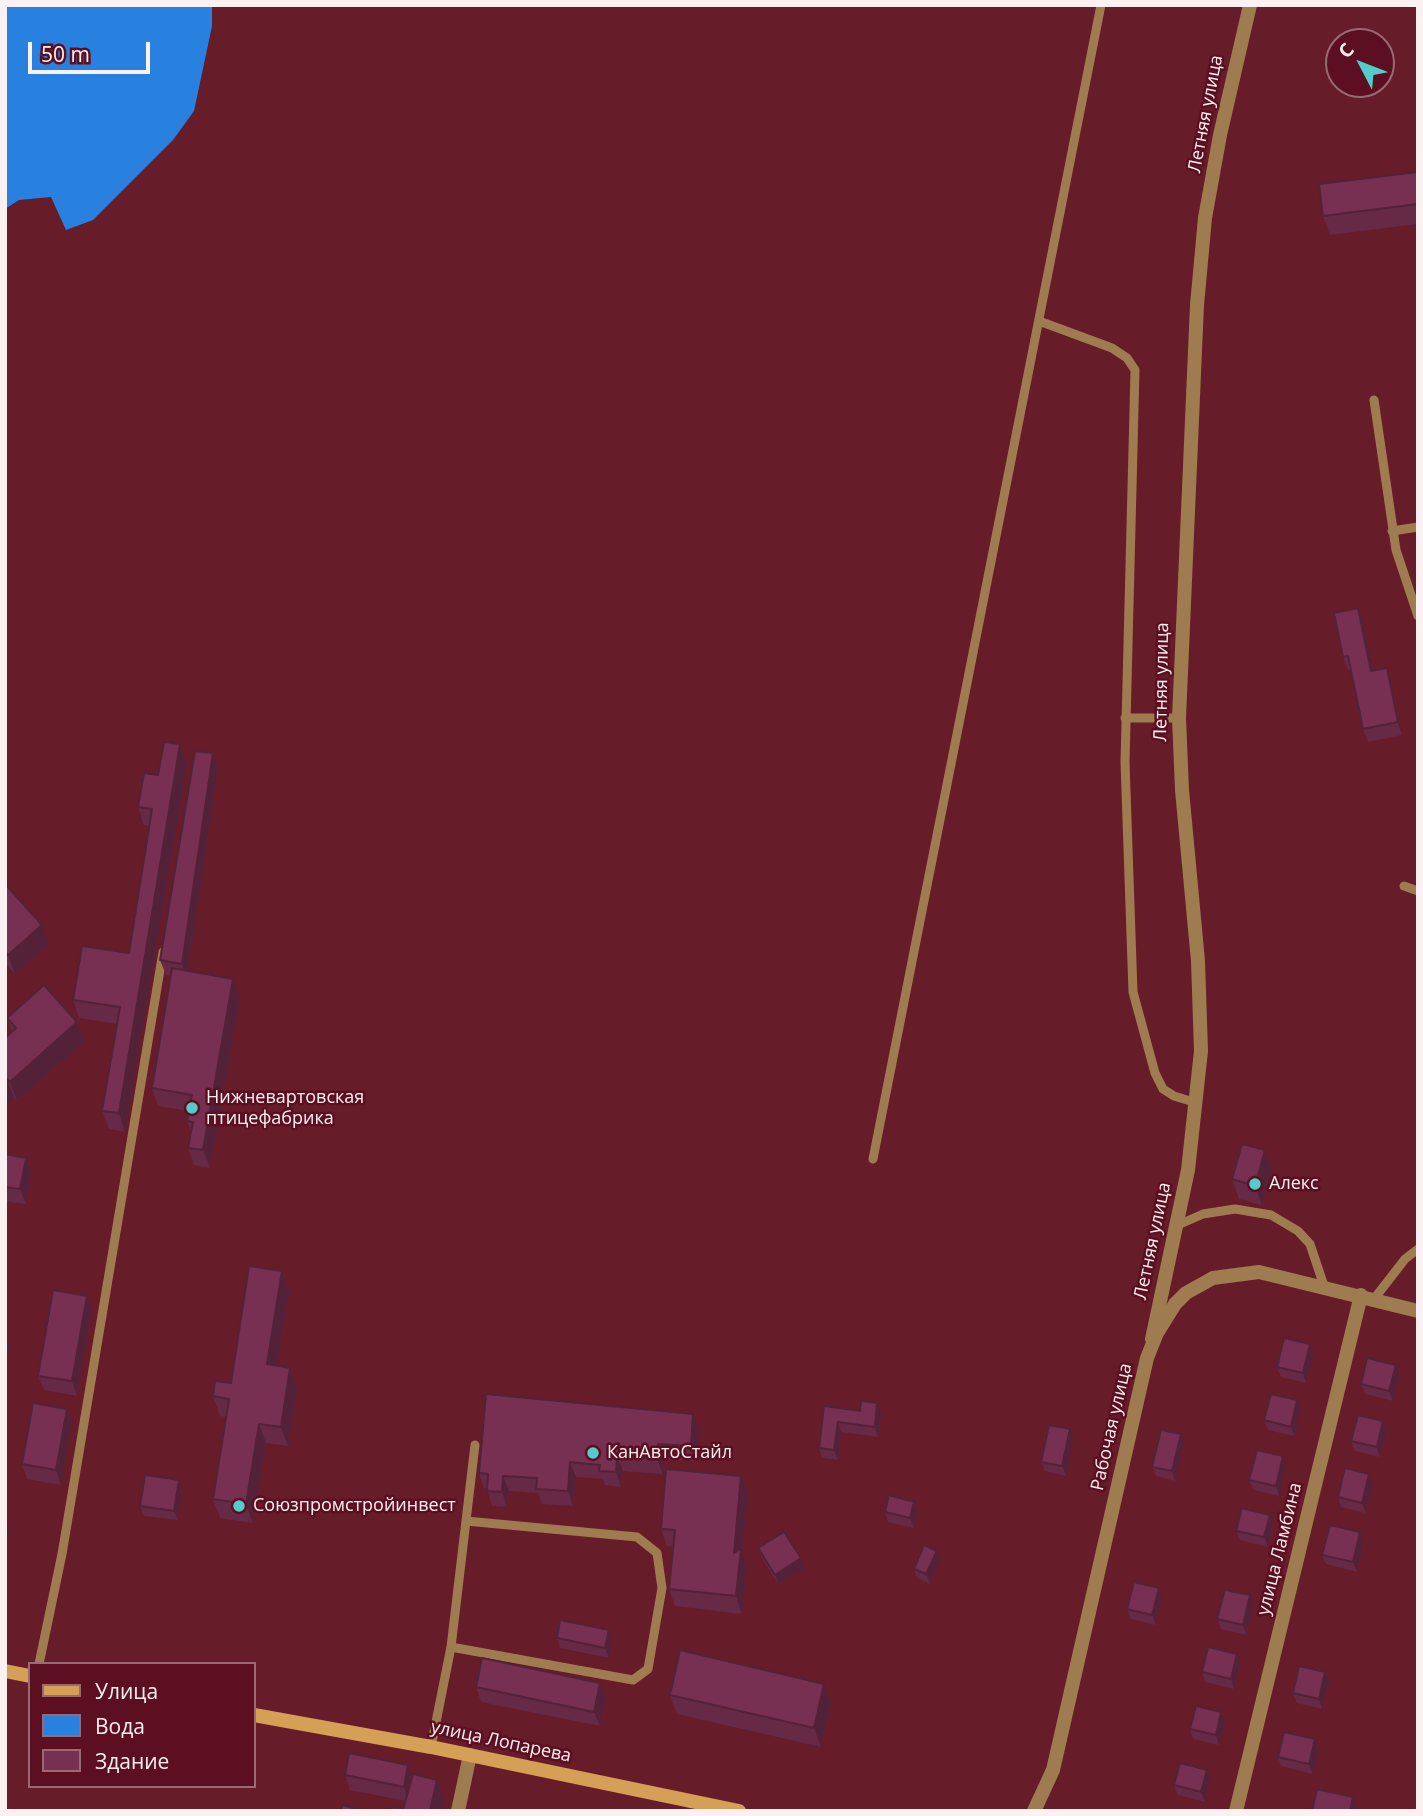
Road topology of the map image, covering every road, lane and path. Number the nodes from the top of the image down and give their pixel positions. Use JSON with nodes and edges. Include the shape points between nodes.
{"nodes":[{"id":1,"x":1101,"y":5,"type":"edge"},
{"id":2,"x":1250,"y":5,"type":"edge"},
{"id":3,"x":1039,"y":321,"type":"junction"},
{"id":4,"x":1374,"y":400,"type":"dead end"},
{"id":5,"x":1418,"y":527,"type":"edge"},
{"id":6,"x":1392,"y":531,"type":"junction"},
{"id":7,"x":1418,"y":616,"type":"edge"},
{"id":8,"x":1125,"y":718,"type":"junction"},
{"id":9,"x":1179,"y":718,"type":"junction"},
{"id":10,"x":1404,"y":886,"type":"dead end"},
{"id":11,"x":1418,"y":891,"type":"edge"},
{"id":12,"x":164,"y":946,"type":"edge"},
{"id":13,"x":1198,"y":1104,"type":"junction"},
{"id":14,"x":873,"y":1159,"type":"dead end"},
{"id":15,"x":1178,"y":1225,"type":"junction"},
{"id":16,"x":1418,"y":1249,"type":"edge"},
{"id":17,"x":1324,"y":1286,"type":"junction"},
{"id":18,"x":1368,"y":1297,"type":"junction"},
{"id":19,"x":1418,"y":1311,"type":"edge"},
{"id":20,"x":1147,"y":1358,"type":"junction"},
{"id":21,"x":475,"y":1446,"type":"dead end"},
{"id":22,"x":466,"y":1521,"type":"junction"},
{"id":23,"x":451,"y":1647,"type":"junction"},
{"id":24,"x":39,"y":1662,"type":"edge"},
{"id":25,"x":5,"y":1671,"type":"edge"},
{"id":26,"x":28,"y":1675,"type":"edge"},
{"id":27,"x":256,"y":1715,"type":"edge"},
{"id":28,"x":431,"y":1747,"type":"junction"},
{"id":29,"x":470,"y":1755,"type":"junction"},
{"id":30,"x":458,"y":1811,"type":"edge"},
{"id":31,"x":739,"y":1811,"type":"edge"},
{"id":32,"x":1034,"y":1811,"type":"edge"},
{"id":33,"x":1237,"y":1811,"type":"edge"}],
"edges":[{"from":1,"to":3,"type":"lane"},
{"from":2,"to":9,"type":"street","name":"Летняя улица","via":[[1204,231],[1189,419]]},
{"from":3,"to":8,"type":"lane","via":[[1112,348],[1135,370]]},
{"from":3,"to":14,"type":"lane"},
{"from":4,"to":6,"type":"lane"},
{"from":5,"to":6,"type":"lane"},
{"from":6,"to":7,"type":"lane"},
{"from":8,"to":9,"type":"lane"},
{"from":8,"to":13,"type":"lane","via":[[1133,992],[1163,1088]]},
{"from":9,"to":13,"type":"street","name":"Летняя улица","via":[[1198,961]]},
{"from":10,"to":11,"type":"lane"},
{"from":12,"to":24,"type":"lane","via":[[62,1554]]},
{"from":13,"to":15,"type":"street","name":"Летняя улица"},
{"from":15,"to":17,"type":"lane","via":[[1203,1214],[1235,1209],[1271,1215],[1310,1244]]},
{"from":15,"to":20,"type":"street","name":"Летняя улица"},
{"from":16,"to":18,"type":"lane"},
{"from":17,"to":18,"type":"street","name":"Рабочая улица"},
{"from":17,"to":20,"type":"street","name":"Рабочая улица","via":[[1259,1272],[1213,1278],[1175,1304]]},
{"from":18,"to":19,"type":"street","name":"Рабочая улица"},
{"from":18,"to":33,"type":"street","name":"улица Ламбина"},
{"from":20,"to":32,"type":"street","name":"Рабочая улица","via":[[1053,1770]]},
{"from":21,"to":22,"type":"lane"},
{"from":22,"to":23,"type":"lane"},
{"from":22,"to":23,"type":"lane","via":[[637,1537],[657,1553],[662,1588],[648,1669],[633,1680]]},
{"from":23,"to":28,"type":"lane"},
{"from":25,"to":26,"type":"main road"},
{"from":27,"to":28,"type":"main road","name":"улица Лопарева"},
{"from":28,"to":29,"type":"main road","name":"улица Лопарева"},
{"from":29,"to":30,"type":"street"},
{"from":29,"to":31,"type":"main road","name":"улица Лопарева"}]}
